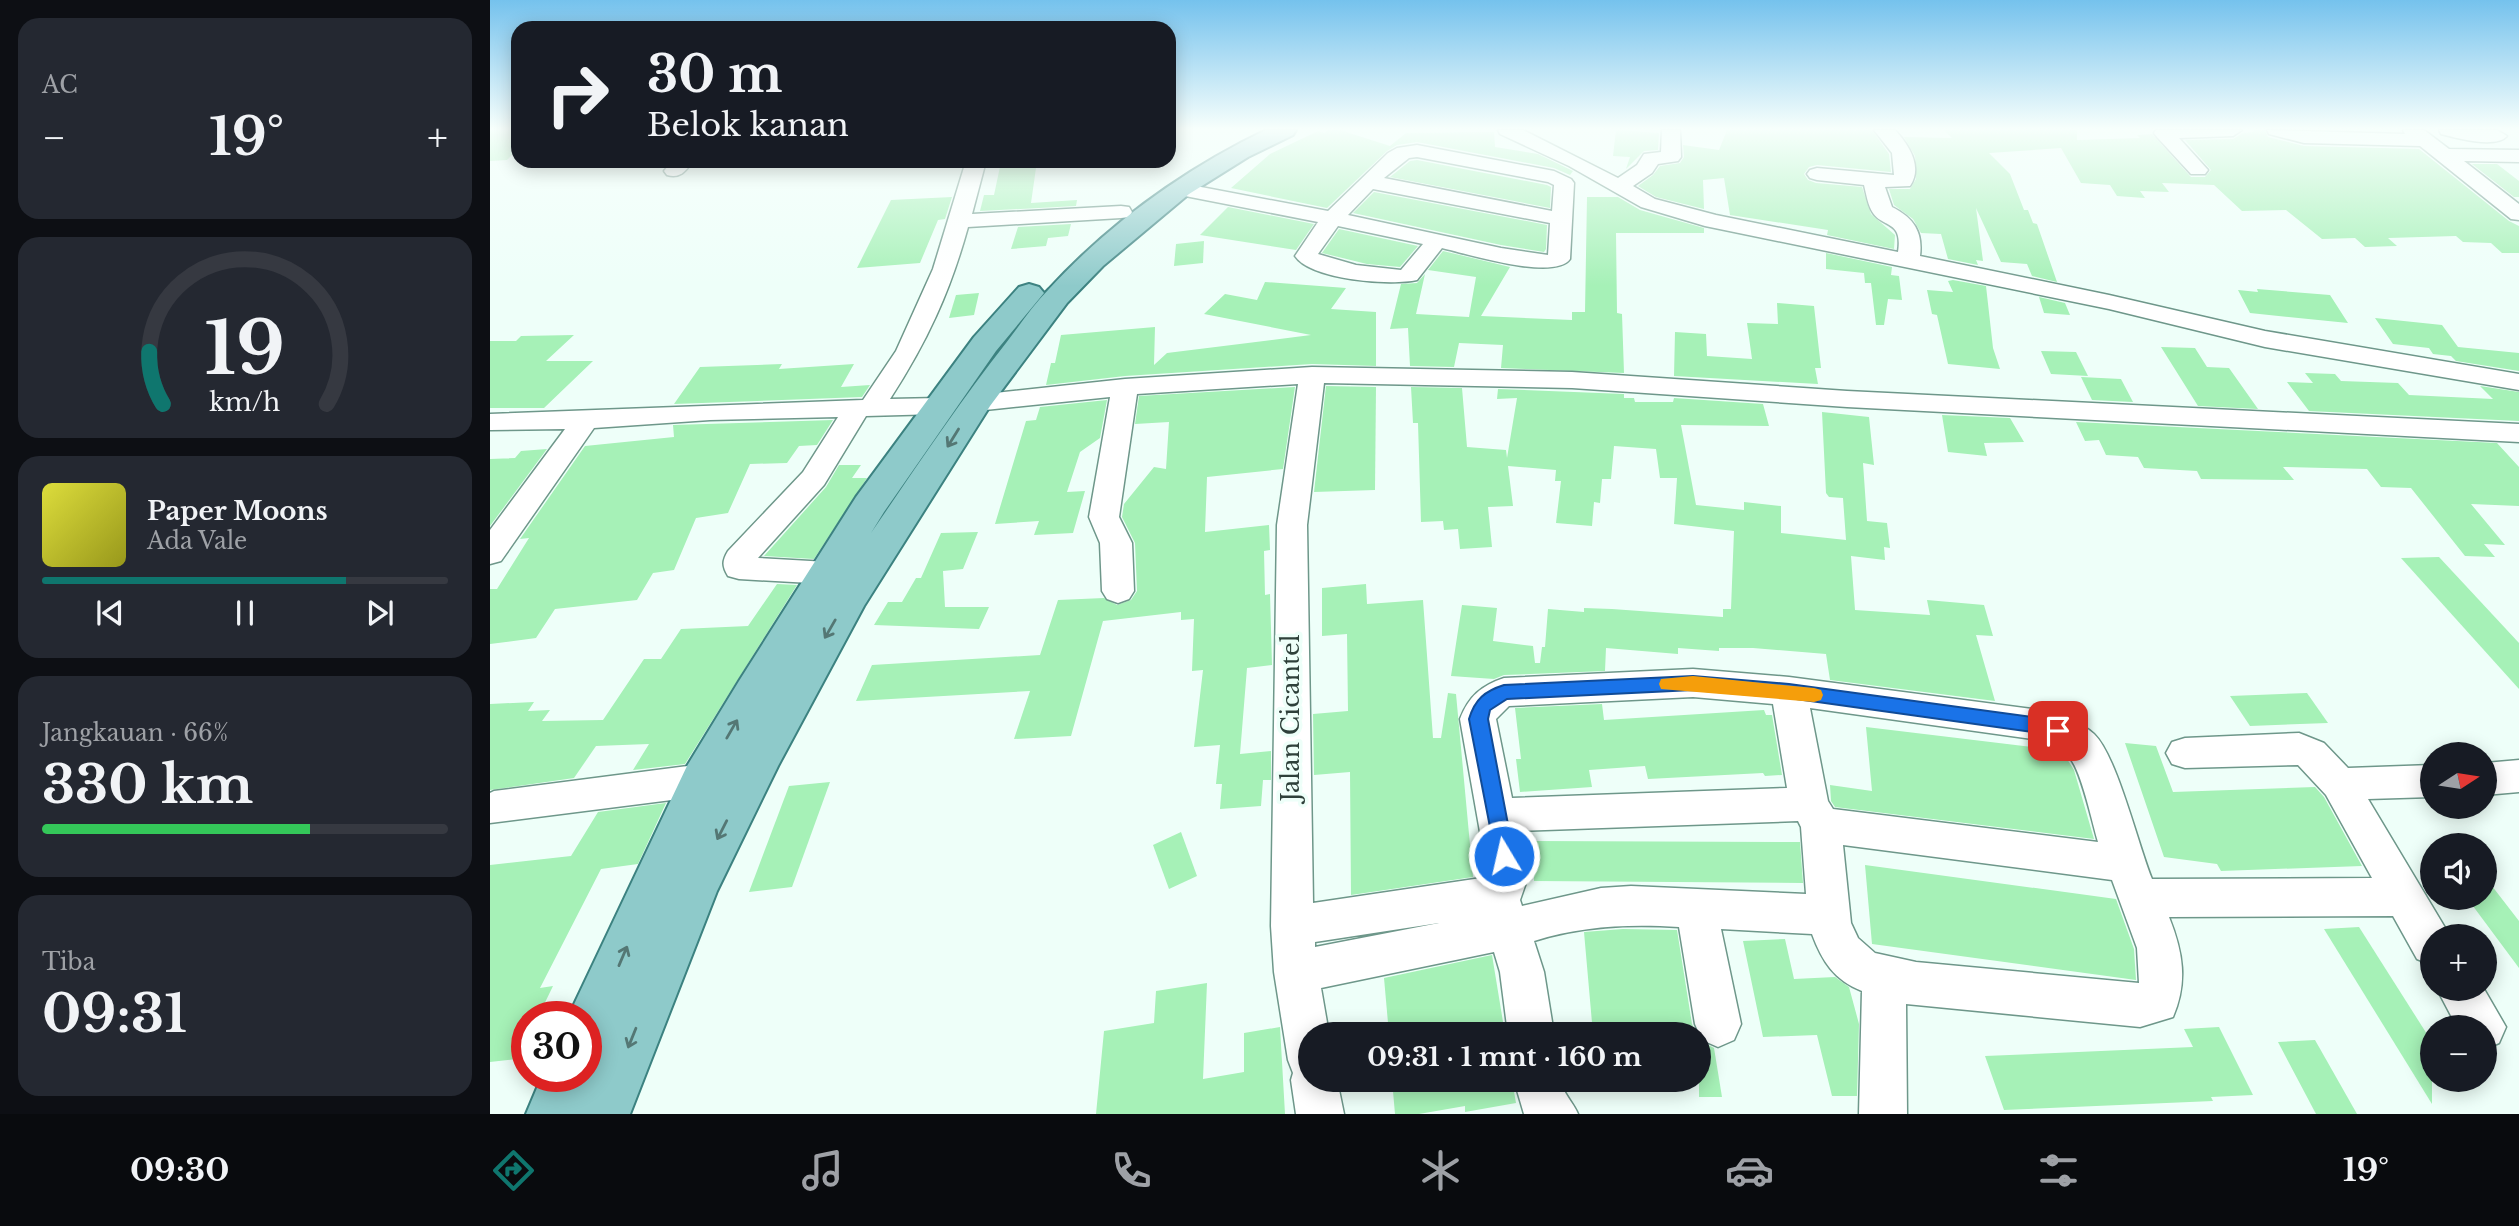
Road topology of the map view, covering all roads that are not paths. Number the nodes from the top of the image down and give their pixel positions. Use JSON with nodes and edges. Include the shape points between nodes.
{"nodes":[{"id":1,"x":970,"y":182,"type":"edge"},
{"id":2,"x":1165,"y":182,"type":"edge"},
{"id":3,"x":1191,"y":182,"type":"edge"},
{"id":4,"x":1370,"y":182,"type":"joint"},
{"id":5,"x":1562,"y":182,"type":"edge"},
{"id":6,"x":1610,"y":182,"type":"edge"},
{"id":7,"x":1626,"y":182,"type":"edge"},
{"id":8,"x":1874,"y":182,"type":"edge"},
{"id":9,"x":2477,"y":182,"type":"edge"},
{"id":10,"x":1618,"y":187,"type":"junction"},
{"id":11,"x":1180,"y":189,"type":"junction"},
{"id":12,"x":1121,"y":212,"type":"junction"},
{"id":13,"x":2519,"y":214,"type":"edge"},
{"id":14,"x":1332,"y":218,"type":"junction"},
{"id":15,"x":1561,"y":219,"type":"junction"},
{"id":16,"x":959,"y":221,"type":"junction"},
{"id":17,"x":1437,"y":240,"type":"junction"},
{"id":18,"x":1908,"y":260,"type":"junction"},
{"id":19,"x":1002,"y":344,"type":"junction"},
{"id":20,"x":1312,"y":375,"type":"junction"},
{"id":21,"x":2519,"y":382,"type":"edge"},
{"id":22,"x":1125,"y":387,"type":"junction"},
{"id":23,"x":957,"y":405,"type":"junction"},
{"id":24,"x":864,"y":408,"type":"junction"},
{"id":25,"x":586,"y":420,"type":"junction"},
{"id":26,"x":490,"y":422,"type":"edge"},
{"id":27,"x":2519,"y":433,"type":"edge"},
{"id":28,"x":912,"y":504,"type":"junction"},
{"id":29,"x":869,"y":506,"type":"junction"},
{"id":30,"x":490,"y":553,"type":"edge"},
{"id":31,"x":828,"y":573,"type":"junction"},
{"id":32,"x":1118,"y":591,"type":"dead end"},
{"id":33,"x":1789,"y":691,"type":"junction"},
{"id":34,"x":2185,"y":753,"type":"dead end"},
{"id":35,"x":2519,"y":776,"type":"edge"},
{"id":36,"x":2497,"y":778,"type":"edge"},
{"id":37,"x":703,"y":780,"type":"junction"},
{"id":38,"x":2420,"y":781,"type":"edge"},
{"id":39,"x":2339,"y":784,"type":"junction"},
{"id":40,"x":494,"y":808,"type":"dead end"},
{"id":41,"x":1497,"y":815,"type":"junction"},
{"id":42,"x":1815,"y":815,"type":"junction"},
{"id":43,"x":2134,"y":881,"type":"junction"},
{"id":44,"x":2403,"y":897,"type":"junction"},
{"id":45,"x":1696,"y":906,"type":"junction"},
{"id":46,"x":1504,"y":912,"type":"junction"},
{"id":47,"x":1828,"y":915,"type":"junction"},
{"id":48,"x":2420,"y":925,"type":"edge"},
{"id":49,"x":1293,"y":926,"type":"junction"},
{"id":50,"x":1296,"y":972,"type":"junction"},
{"id":51,"x":1885,"y":978,"type":"junction"},
{"id":52,"x":602,"y":1005,"type":"edge"},
{"id":53,"x":1305,"y":1022,"type":"edge"},
{"id":54,"x":1529,"y":1022,"type":"edge"},
{"id":55,"x":1718,"y":1024,"type":"dead end"},
{"id":56,"x":564,"y":1092,"type":"edge"},
{"id":57,"x":1316,"y":1092,"type":"edge"},
{"id":58,"x":1539,"y":1092,"type":"edge"},
{"id":59,"x":555,"y":1114,"type":"edge"},
{"id":60,"x":601,"y":1114,"type":"edge"},
{"id":61,"x":1320,"y":1114,"type":"edge"},
{"id":62,"x":1554,"y":1114,"type":"edge"},
{"id":63,"x":1883,"y":1114,"type":"edge"}],
"edges":[{"from":1,"to":16,"type":"street"},
{"from":2,"to":12,"type":"main road"},
{"from":3,"to":11,"type":"main road"},
{"from":4,"to":14,"type":"street"},
{"from":4,"to":15,"type":"street"},
{"from":5,"to":15,"type":"street"},
{"from":6,"to":10,"type":"street"},
{"from":7,"to":10,"type":"street"},
{"from":8,"to":18,"type":"street","via":[[1882,211],[1899,219],[1910,240]]},
{"from":9,"to":13,"type":"street"},
{"from":10,"to":18,"type":"street","via":[[1687,214]]},
{"from":11,"to":14,"type":"street"},
{"from":11,"to":19,"type":"main road","via":[[1093,260]]},
{"from":12,"to":16,"type":"street"},
{"from":12,"to":19,"type":"main road","via":[[1021,301]]},
{"from":14,"to":17,"type":"street"},
{"from":14,"to":17,"type":"street","via":[[1306,251],[1310,260],[1394,278],[1411,273]]},
{"from":15,"to":17,"type":"street","via":[[1559,259],[1553,262]]},
{"from":16,"to":24,"type":"street","via":[[945,269],[909,351]]},
{"from":18,"to":21,"type":"street","via":[[2265,339]]},
{"from":19,"to":23,"type":"main road"},
{"from":20,"to":22,"type":"street"},
{"from":20,"to":27,"type":"street","via":[[1572,380],[1847,399]]},
{"from":20,"to":49,"type":"street","name":"Jalan Cicantel","via":[[1292,525]]},
{"from":22,"to":23,"type":"street"},
{"from":22,"to":32,"type":"street","via":[[1104,517],[1116,543]]},
{"from":23,"to":24,"type":"street"},
{"from":23,"to":28,"type":"main road","one_way":true},
{"from":23,"to":29,"type":"main road"},
{"from":24,"to":25,"type":"street"},
{"from":24,"to":31,"type":"street","via":[[814,478],[738,559],[739,568]]},
{"from":25,"to":26,"type":"street"},
{"from":25,"to":30,"type":"street"},
{"from":28,"to":29,"type":"main road"},
{"from":28,"to":60,"type":"main road","one_way":true,"via":[[847,600],[800,681],[694,886]]},
{"from":29,"to":31,"type":"main road"},
{"from":37,"to":31,"type":"main road","one_way":true},
{"from":33,"to":41,"type":"street","via":[[1693,683],[1504,692],[1489,699],[1478,719]]},
{"from":33,"to":42,"type":"street"},
{"from":33,"to":43,"type":"street","via":[[2040,725],[2073,737],[2091,758]]},
{"from":34,"to":39,"type":"street","via":[[2299,748],[2319,759]]},
{"from":35,"to":36,"type":"street"},
{"from":37,"to":40,"type":"street"},
{"from":52,"to":37,"type":"main road","one_way":true},
{"from":38,"to":39,"type":"street"},
{"from":39,"to":44,"type":"street"},
{"from":41,"to":42,"type":"street"},
{"from":41,"to":46,"type":"street","via":[[1508,877]]},
{"from":42,"to":43,"type":"street"},
{"from":42,"to":47,"type":"street"},
{"from":43,"to":44,"type":"street"},
{"from":43,"to":51,"type":"street","via":[[2162,965],[2163,984],[2157,1002],[2126,1003]]},
{"from":44,"to":48,"type":"street"},
{"from":45,"to":46,"type":"street","via":[[1601,906],[1553,916]]},
{"from":45,"to":47,"type":"street"},
{"from":45,"to":55,"type":"street"},
{"from":46,"to":49,"type":"street"},
{"from":46,"to":50,"type":"street"},
{"from":46,"to":54,"type":"street","via":[[1522,972]]},
{"from":47,"to":51,"type":"street","via":[[1843,954],[1860,968]]},
{"from":49,"to":50,"type":"street","name":"Jalan Cicantel"},
{"from":50,"to":53,"type":"street","name":"Jalan Cicantel"},
{"from":51,"to":63,"type":"street"},
{"from":56,"to":59,"type":"main road"},
{"from":57,"to":61,"type":"street"},
{"from":58,"to":62,"type":"street","via":[[1545,1108]]}]}
